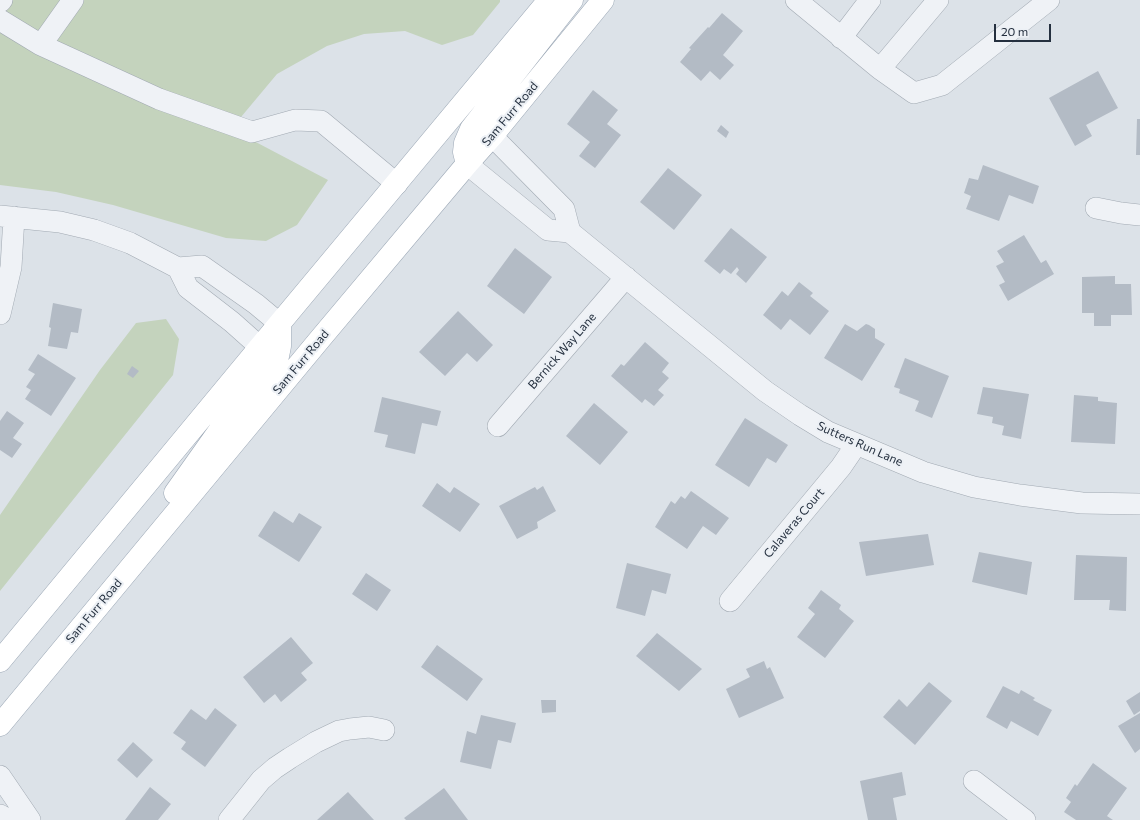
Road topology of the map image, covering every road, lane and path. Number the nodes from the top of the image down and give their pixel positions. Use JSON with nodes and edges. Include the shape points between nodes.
{"nodes":[{"id":1,"x":73,"y":0,"type":"edge"},
{"id":2,"x":549,"y":0,"type":"edge"},
{"id":3,"x":572,"y":0,"type":"edge"},
{"id":4,"x":604,"y":0,"type":"edge"},
{"id":5,"x":796,"y":0,"type":"edge"},
{"id":6,"x":870,"y":0,"type":"edge"},
{"id":7,"x":938,"y":0,"type":"edge"},
{"id":8,"x":1049,"y":0,"type":"edge"},
{"id":9,"x":0,"y":20,"type":"edge"},
{"id":10,"x":841,"y":38,"type":"junction"},
{"id":11,"x":41,"y":45,"type":"junction"},
{"id":12,"x":880,"y":69,"type":"junction"},
{"id":13,"x":492,"y":136,"type":"junction"},
{"id":14,"x":467,"y":164,"type":"junction"},
{"id":15,"x":397,"y":184,"type":"junction"},
{"id":16,"x":1096,"y":208,"type":"dead end"},
{"id":17,"x":1140,"y":215,"type":"edge"},
{"id":18,"x":7,"y":217,"type":"edge"},
{"id":19,"x":570,"y":232,"type":"junction"},
{"id":20,"x":178,"y":268,"type":"junction"},
{"id":21,"x":626,"y":277,"type":"junction"},
{"id":22,"x":0,"y":314,"type":"edge"},
{"id":23,"x":280,"y":324,"type":"junction"},
{"id":24,"x":260,"y":347,"type":"junction"},
{"id":25,"x":498,"y":426,"type":"dead end"},
{"id":26,"x":856,"y":444,"type":"junction"},
{"id":27,"x":1140,"y":504,"type":"edge"},
{"id":28,"x":730,"y":601,"type":"dead end"},
{"id":29,"x":77,"y":632,"type":"junction"},
{"id":30,"x":0,"y":661,"type":"edge"},
{"id":31,"x":0,"y":725,"type":"edge"},
{"id":32,"x":384,"y":730,"type":"dead end"},
{"id":33,"x":0,"y":776,"type":"edge"},
{"id":34,"x":974,"y":781,"type":"dead end"},
{"id":35,"x":0,"y":815,"type":"edge"},
{"id":36,"x":9,"y":820,"type":"edge"},
{"id":37,"x":30,"y":820,"type":"edge"},
{"id":38,"x":228,"y":820,"type":"edge"},
{"id":39,"x":1025,"y":820,"type":"edge"}],
"edges":[{"from":1,"to":11,"type":"street"},
{"from":2,"to":15,"type":"main road"},
{"from":3,"to":14,"type":"main road","via":[[471,129],[464,152]]},
{"from":4,"to":13,"type":"main road","name":"Sam Furr Road"},
{"from":5,"to":10,"type":"street"},
{"from":6,"to":10,"type":"street"},
{"from":7,"to":12,"type":"street"},
{"from":8,"to":12,"type":"street","via":[[942,85],[914,93]]},
{"from":9,"to":11,"type":"street"},
{"from":10,"to":12,"type":"street"},
{"from":11,"to":15,"type":"street","via":[[159,99],[252,132],[295,120],[321,121]]},
{"from":13,"to":14,"type":"main road","name":"Sam Furr Road"},
{"from":13,"to":19,"type":"street","via":[[564,209]]},
{"from":14,"to":19,"type":"street","via":[[548,230]]},
{"from":14,"to":29,"type":"main road","name":"Sam Furr Road"},
{"from":15,"to":23,"type":"main road"},
{"from":16,"to":17,"type":"street"},
{"from":18,"to":20,"type":"street","via":[[60,222],[94,230],[130,243]]},
{"from":18,"to":22,"type":"street","via":[[11,267]]},
{"from":19,"to":21,"type":"street","name":"Sutters Run Lane"},
{"from":20,"to":23,"type":"street","via":[[202,266]]},
{"from":20,"to":24,"type":"street","via":[[188,288]]},
{"from":21,"to":25,"type":"street","name":"Bernick Way Lane"},
{"from":21,"to":26,"type":"street","name":"Sutters Run Lane","via":[[765,391],[828,432]]},
{"from":23,"to":24,"type":"main road"},
{"from":23,"to":29,"type":"main road","via":[[278,356],[219,431]]},
{"from":24,"to":30,"type":"main road"},
{"from":26,"to":27,"type":"street","name":"Sutters Run Lane","via":[[923,472],[974,487],[1082,503]]},
{"from":26,"to":28,"type":"street","name":"Calaveras Court","via":[[841,467]]},
{"from":29,"to":31,"type":"main road","name":"Sam Furr Road"},
{"from":32,"to":38,"type":"street","via":[[369,727],[339,731],[310,746],[261,780]]},
{"from":33,"to":37,"type":"street"},
{"from":34,"to":39,"type":"street"},
{"from":35,"to":36,"type":"street"}]}
